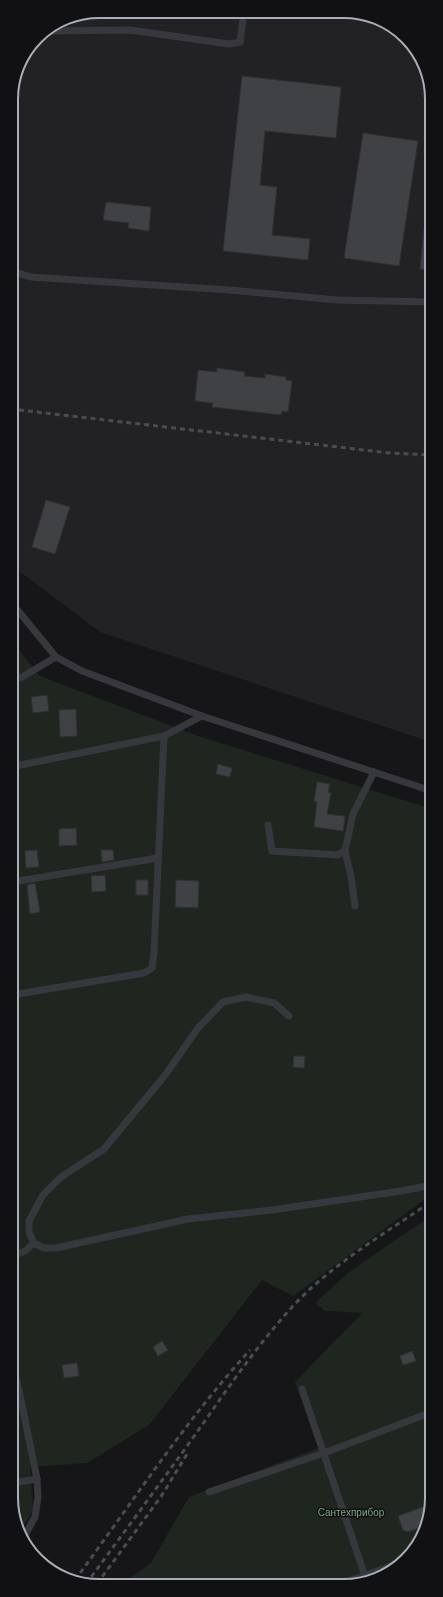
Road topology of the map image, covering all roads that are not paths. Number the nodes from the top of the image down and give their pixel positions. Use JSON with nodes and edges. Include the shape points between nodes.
{"nodes":[{"id":1,"x":243,"y":18,"type":"edge"},
{"id":2,"x":56,"y":31,"type":"edge"},
{"id":3,"x":18,"y":273,"type":"edge"},
{"id":4,"x":425,"y":302,"type":"edge"},
{"id":5,"x":18,"y":610,"type":"edge"},
{"id":6,"x":18,"y":614,"type":"edge"},
{"id":7,"x":21,"y":614,"type":"junction"},
{"id":8,"x":56,"y":657,"type":"junction"},
{"id":9,"x":18,"y":679,"type":"edge"},
{"id":10,"x":202,"y":716,"type":"junction"},
{"id":11,"x":164,"y":736,"type":"junction"},
{"id":12,"x":18,"y":766,"type":"edge"},
{"id":13,"x":374,"y":772,"type":"junction"},
{"id":14,"x":425,"y":790,"type":"edge"},
{"id":15,"x":268,"y":824,"type":"dead end"},
{"id":16,"x":345,"y":851,"type":"junction"},
{"id":17,"x":158,"y":858,"type":"junction"},
{"id":18,"x":18,"y":881,"type":"edge"},
{"id":19,"x":355,"y":906,"type":"dead end"},
{"id":20,"x":18,"y":994,"type":"edge"},
{"id":21,"x":289,"y":1016,"type":"dead end"},
{"id":22,"x":425,"y":1186,"type":"edge"},
{"id":23,"x":34,"y":1242,"type":"junction"},
{"id":24,"x":18,"y":1254,"type":"edge"},
{"id":25,"x":18,"y":1386,"type":"edge"},
{"id":26,"x":302,"y":1389,"type":"dead end"},
{"id":27,"x":19,"y":1390,"type":"joint"},
{"id":28,"x":425,"y":1415,"type":"edge"},
{"id":29,"x":324,"y":1453,"type":"junction"},
{"id":30,"x":37,"y":1479,"type":"junction"},
{"id":31,"x":18,"y":1482,"type":"edge"},
{"id":32,"x":209,"y":1492,"type":"dead end"},
{"id":33,"x":26,"y":1534,"type":"edge"},
{"id":34,"x":365,"y":1576,"type":"edge"}],
"edges":[{"from":1,"to":2,"type":"lane","via":[[240,42],[229,44],[130,30]]},
{"from":3,"to":4,"type":"lane","via":[[31,277],[337,300]]},
{"from":5,"to":7,"type":"lane"},
{"from":6,"to":7,"type":"lane"},
{"from":7,"to":8,"type":"lane"},
{"from":8,"to":9,"type":"lane"},
{"from":8,"to":10,"type":"lane","via":[[82,671]]},
{"from":10,"to":11,"type":"lane"},
{"from":10,"to":13,"type":"lane"},
{"from":11,"to":12,"type":"lane"},
{"from":11,"to":17,"type":"lane"},
{"from":13,"to":14,"type":"lane"},
{"from":13,"to":16,"type":"lane","via":[[353,814]]},
{"from":15,"to":16,"type":"lane","via":[[272,851],[337,855]]},
{"from":16,"to":19,"type":"lane"},
{"from":17,"to":18,"type":"lane"},
{"from":17,"to":20,"type":"lane","via":[[152,968],[144,973]]},
{"from":21,"to":23,"type":"lane","via":[[274,1003],[246,997],[223,1002],[198,1028],[166,1074],[104,1149],[61,1178],[43,1195],[29,1221],[29,1232]]},
{"from":22,"to":23,"type":"lane","via":[[272,1210],[188,1219],[56,1248],[44,1248]]},
{"from":23,"to":24,"type":"lane"},
{"from":25,"to":27,"type":"lane"},
{"from":26,"to":29,"type":"lane"},
{"from":27,"to":30,"type":"lane"},
{"from":28,"to":29,"type":"lane"},
{"from":29,"to":32,"type":"lane"},
{"from":29,"to":34,"type":"lane"},
{"from":30,"to":31,"type":"lane"},
{"from":30,"to":33,"type":"lane","via":[[35,1517]]}]}
